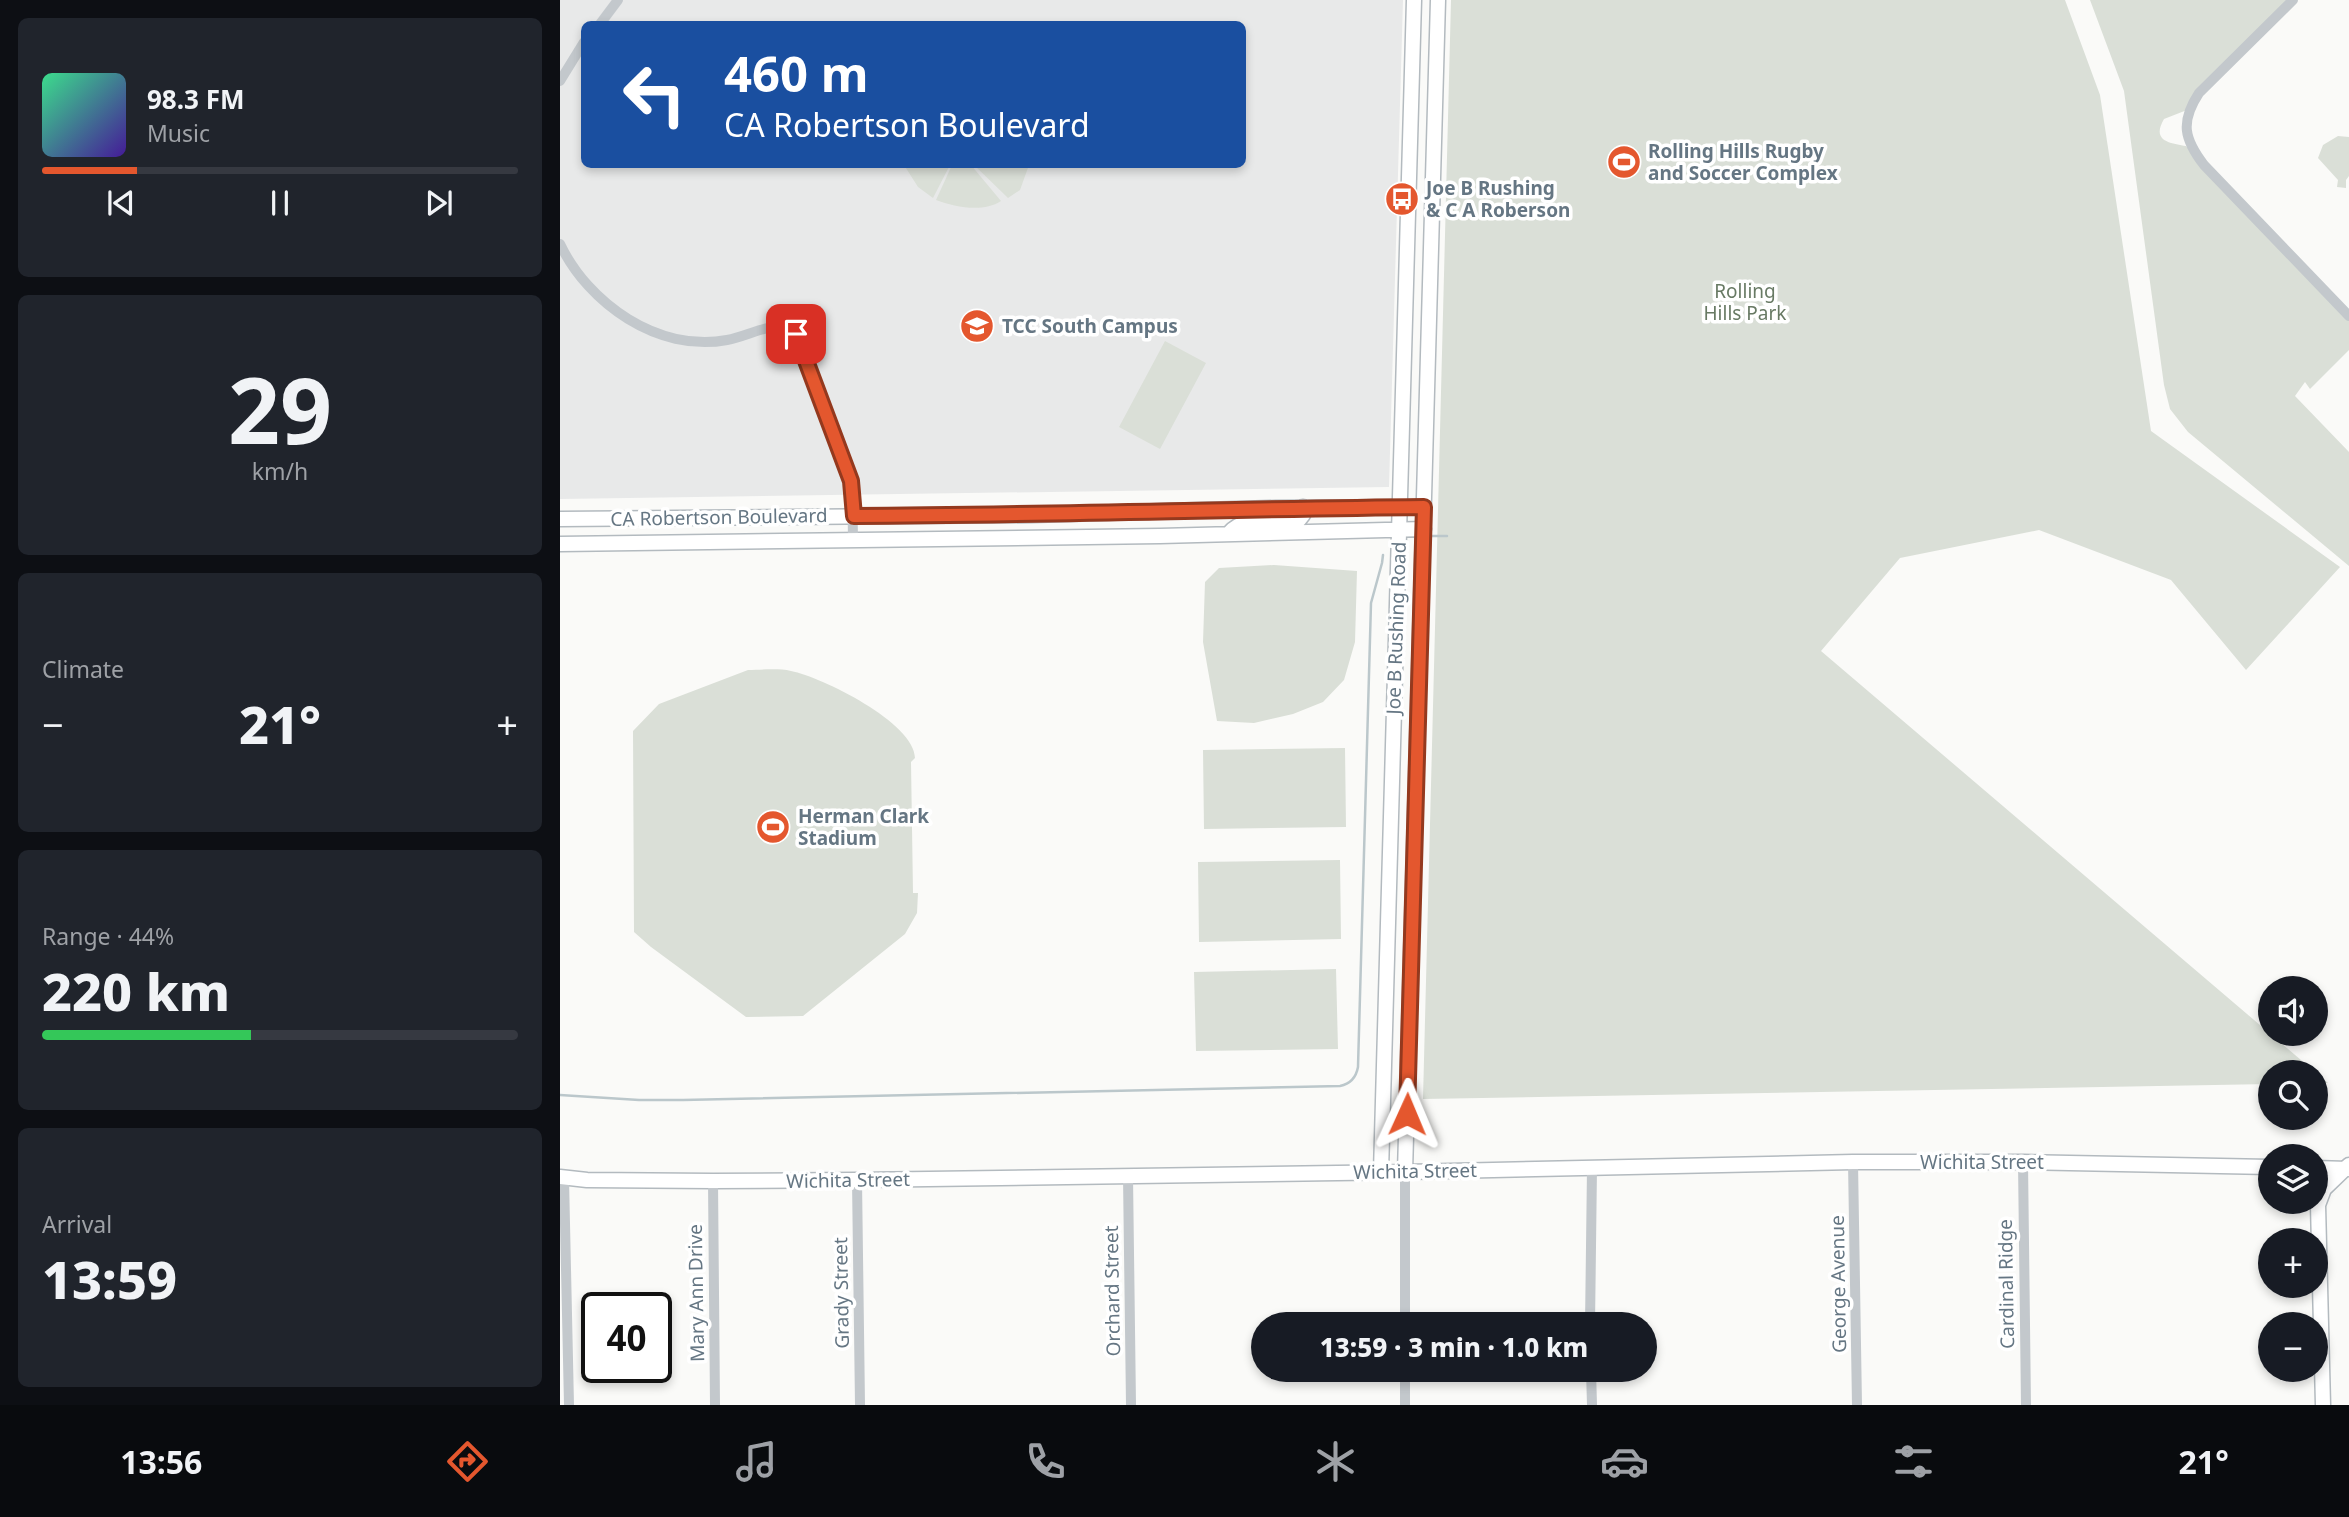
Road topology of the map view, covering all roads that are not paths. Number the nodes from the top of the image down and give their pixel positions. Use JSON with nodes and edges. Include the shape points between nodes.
{"nodes":[{"id":1,"x":618,"y":0,"type":"edge"},
{"id":2,"x":1414,"y":0,"type":"edge"},
{"id":3,"x":1438,"y":0,"type":"edge"},
{"id":4,"x":2293,"y":0,"type":"edge"},
{"id":5,"x":602,"y":21,"type":"edge"},
{"id":6,"x":1413,"y":44,"type":"junction"},
{"id":7,"x":1436,"y":44,"type":"junction"},
{"id":8,"x":581,"y":47,"type":"edge"},
{"id":9,"x":560,"y":82,"type":"edge"},
{"id":10,"x":1408,"y":221,"type":"junction"},
{"id":11,"x":1431,"y":223,"type":"junction"},
{"id":12,"x":560,"y":244,"type":"edge"},
{"id":13,"x":2349,"y":316,"type":"edge"},
{"id":14,"x":1399,"y":507,"type":"junction"},
{"id":15,"x":1424,"y":507,"type":"junction"},
{"id":16,"x":1303,"y":508,"type":"junction"},
{"id":17,"x":1159,"y":511,"type":"junction"},
{"id":18,"x":1031,"y":515,"type":"junction"},
{"id":19,"x":854,"y":516,"type":"junction"},
{"id":20,"x":560,"y":519,"type":"edge"},
{"id":21,"x":1399,"y":529,"type":"junction"},
{"id":22,"x":1424,"y":529,"type":"junction"},
{"id":23,"x":1228,"y":534,"type":"junction"},
{"id":24,"x":1032,"y":536,"type":"junction"},
{"id":25,"x":1160,"y":536,"type":"junction"},
{"id":26,"x":853,"y":538,"type":"junction"},
{"id":27,"x":560,"y":544,"type":"edge"},
{"id":28,"x":1853,"y":1162,"type":"junction"},
{"id":29,"x":2023,"y":1162,"type":"junction"},
{"id":30,"x":2258,"y":1167,"type":"edge"},
{"id":31,"x":2348,"y":1167,"type":"edge"},
{"id":32,"x":1591,"y":1168,"type":"junction"},
{"id":33,"x":2328,"y":1168,"type":"edge"},
{"id":34,"x":1381,"y":1172,"type":"junction"},
{"id":35,"x":1405,"y":1172,"type":"junction"},
{"id":36,"x":1128,"y":1176,"type":"junction"},
{"id":37,"x":562,"y":1177,"type":"edge"},
{"id":38,"x":857,"y":1180,"type":"junction"},
{"id":39,"x":713,"y":1181,"type":"junction"},
{"id":40,"x":1405,"y":1312,"type":"edge"},
{"id":41,"x":1590,"y":1312,"type":"edge"},
{"id":42,"x":1405,"y":1382,"type":"edge"},
{"id":43,"x":1591,"y":1382,"type":"edge"},
{"id":44,"x":569,"y":1405,"type":"edge"},
{"id":45,"x":715,"y":1405,"type":"edge"},
{"id":46,"x":860,"y":1405,"type":"edge"},
{"id":47,"x":1131,"y":1405,"type":"edge"},
{"id":48,"x":1405,"y":1405,"type":"edge"},
{"id":49,"x":1592,"y":1405,"type":"edge"},
{"id":50,"x":1857,"y":1405,"type":"edge"},
{"id":51,"x":2026,"y":1405,"type":"edge"},
{"id":52,"x":2323,"y":1405,"type":"edge"}],
"edges":[{"from":1,"to":5,"type":"street"},
{"from":2,"to":6,"type":"street","name":"Joe B Rushing Road"},
{"from":3,"to":7,"type":"street","name":"Joe B Rushing Road"},
{"from":4,"to":13,"type":"street","via":[[2199,93],[2188,112],[2187,136],[2204,165]]},
{"from":6,"to":7,"type":"street"},
{"from":6,"to":10,"type":"street","name":"Joe B Rushing Road"},
{"from":7,"to":11,"type":"street","name":"Joe B Rushing Road"},
{"from":8,"to":9,"type":"street"},
{"from":10,"to":11,"type":"street"},
{"from":10,"to":14,"type":"street","name":"Joe B Rushing Road"},
{"from":11,"to":15,"type":"street","name":"Joe B Rushing Road"},
{"from":12,"to":19,"type":"street","via":[[588,286],[639,325],[674,337],[706,341],[789,326],[847,469]]},
{"from":14,"to":15,"type":"street","name":"CA Robertson Boulevard"},
{"from":14,"to":16,"type":"street","name":"CA Robertson Boulevard"},
{"from":14,"to":21,"type":"street","name":"Joe B Rushing Road"},
{"from":15,"to":22,"type":"street","name":"Joe B Rushing Road"},
{"from":16,"to":17,"type":"street","name":"CA Robertson Boulevard"},
{"from":16,"to":23,"type":"street","via":[[1299,520],[1243,522]]},
{"from":17,"to":18,"type":"street","name":"CA Robertson Boulevard"},
{"from":17,"to":25,"type":"street"},
{"from":18,"to":19,"type":"street","name":"CA Robertson Boulevard"},
{"from":18,"to":24,"type":"street"},
{"from":19,"to":20,"type":"street","name":"CA Robertson Boulevard"},
{"from":19,"to":26,"type":"street"},
{"from":21,"to":22,"type":"street","name":"CA Robertson Boulevard"},
{"from":21,"to":23,"type":"street","name":"CA Robertson Boulevard"},
{"from":21,"to":34,"type":"street","name":"Joe B Rushing Road"},
{"from":22,"to":35,"type":"street","name":"Joe B Rushing Road"},
{"from":23,"to":25,"type":"street","name":"CA Robertson Boulevard"},
{"from":24,"to":25,"type":"street","name":"CA Robertson Boulevard"},
{"from":24,"to":26,"type":"street","name":"CA Robertson Boulevard"},
{"from":26,"to":27,"type":"street","name":"CA Robertson Boulevard"},
{"from":28,"to":29,"type":"street","name":"Wichita Street"},
{"from":28,"to":32,"type":"street","name":"Wichita Street"},
{"from":28,"to":50,"type":"street","name":"George Avenue"},
{"from":29,"to":30,"type":"street","name":"Wichita Street"},
{"from":29,"to":51,"type":"street","name":"Cardinal Ridge"},
{"from":31,"to":33,"type":"street"},
{"from":31,"to":52,"type":"street","via":[[2324,1189],[2318,1205]]},
{"from":32,"to":35,"type":"street","name":"Wichita Street"},
{"from":32,"to":41,"type":"street"},
{"from":34,"to":35,"type":"street","name":"Wichita Street"},
{"from":34,"to":36,"type":"street","name":"Wichita Street"},
{"from":35,"to":40,"type":"street"},
{"from":36,"to":38,"type":"street","name":"Wichita Street"},
{"from":36,"to":47,"type":"street","name":"Orchard Street"},
{"from":37,"to":39,"type":"street","name":"Wichita Street"},
{"from":37,"to":44,"type":"street"},
{"from":38,"to":39,"type":"street","name":"Wichita Street"},
{"from":38,"to":46,"type":"street","name":"Grady Street"},
{"from":39,"to":45,"type":"street","name":"Mary Ann Drive"},
{"from":42,"to":48,"type":"street"},
{"from":43,"to":49,"type":"street"}]}
